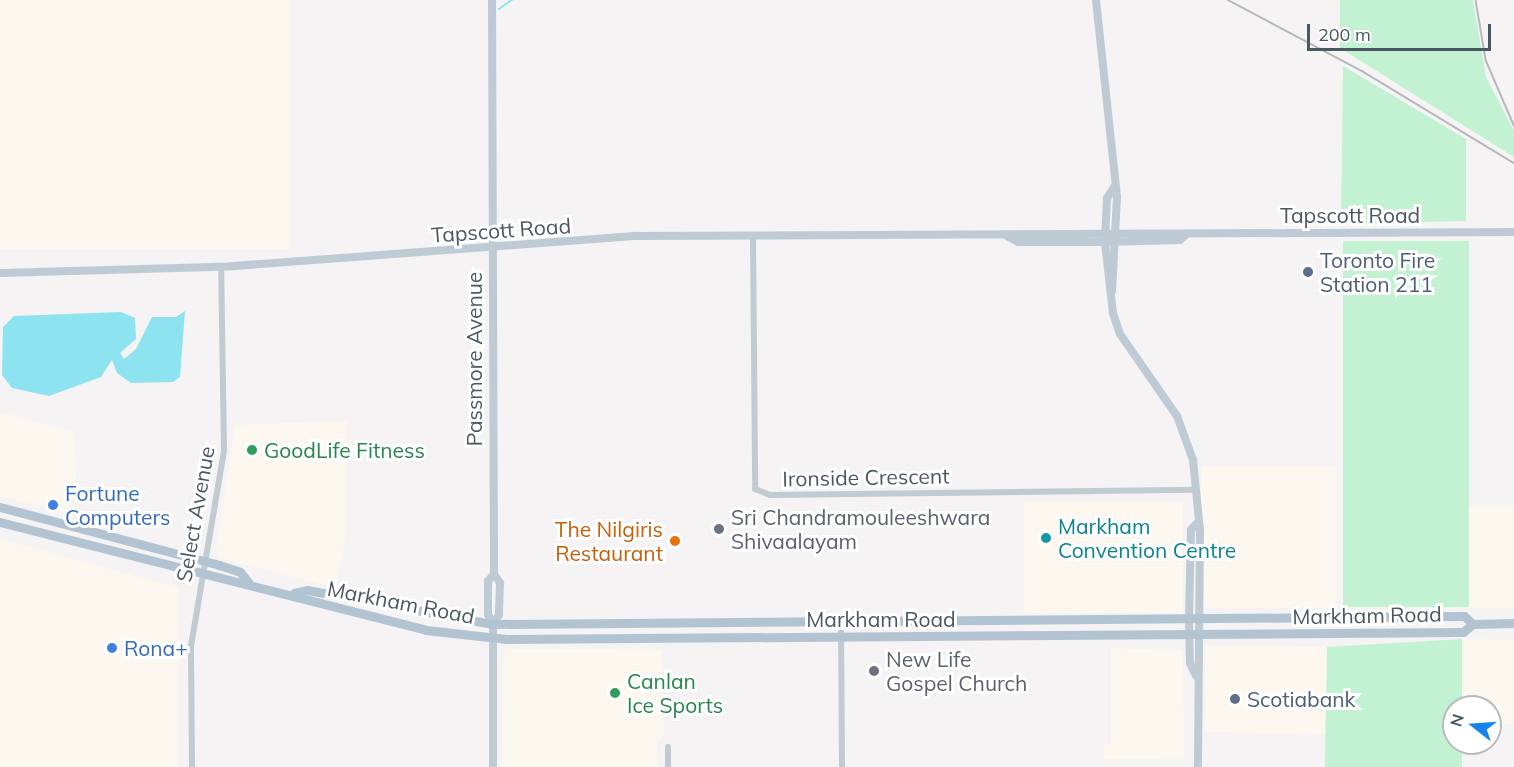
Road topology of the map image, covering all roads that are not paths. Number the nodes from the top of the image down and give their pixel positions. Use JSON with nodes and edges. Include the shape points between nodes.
{"nodes":[{"id":1,"x":492,"y":0,"type":"edge"},
{"id":2,"x":1096,"y":0,"type":"edge"},
{"id":3,"x":1113,"y":188,"type":"junction"},
{"id":4,"x":1116,"y":230,"type":"junction"},
{"id":5,"x":1106,"y":231,"type":"junction"},
{"id":6,"x":1514,"y":232,"type":"edge"},
{"id":7,"x":1187,"y":234,"type":"junction"},
{"id":8,"x":1005,"y":235,"type":"junction"},
{"id":9,"x":753,"y":236,"type":"junction"},
{"id":10,"x":1106,"y":242,"type":"junction"},
{"id":11,"x":1116,"y":242,"type":"junction"},
{"id":12,"x":492,"y":249,"type":"junction"},
{"id":13,"x":221,"y":267,"type":"junction"},
{"id":14,"x":0,"y":273,"type":"edge"},
{"id":15,"x":1112,"y":291,"type":"junction"},
{"id":16,"x":1195,"y":490,"type":"junction"},
{"id":17,"x":0,"y":507,"type":"edge"},
{"id":18,"x":0,"y":522,"type":"edge"},
{"id":19,"x":1196,"y":524,"type":"junction"},
{"id":20,"x":204,"y":561,"type":"junction"},
{"id":21,"x":201,"y":574,"type":"junction"},
{"id":22,"x":248,"y":582,"type":"junction"},
{"id":23,"x":294,"y":593,"type":"junction"},
{"id":24,"x":1189,"y":620,"type":"junction"},
{"id":25,"x":1200,"y":620,"type":"junction"},
{"id":26,"x":841,"y":622,"type":"junction"},
{"id":27,"x":1514,"y":623,"type":"edge"},
{"id":28,"x":493,"y":624,"type":"junction"},
{"id":29,"x":1473,"y":624,"type":"junction"},
{"id":30,"x":1189,"y":636,"type":"junction"},
{"id":31,"x":1201,"y":636,"type":"junction"},
{"id":32,"x":841,"y":637,"type":"junction"},
{"id":33,"x":493,"y":638,"type":"junction"},
{"id":34,"x":1196,"y":675,"type":"junction"},
{"id":35,"x":668,"y":747,"type":"dead end"},
{"id":36,"x":192,"y":767,"type":"edge"},
{"id":37,"x":493,"y":767,"type":"edge"},
{"id":38,"x":668,"y":767,"type":"edge"},
{"id":39,"x":842,"y":767,"type":"edge"},
{"id":40,"x":1198,"y":767,"type":"edge"}],
"edges":[{"from":1,"to":12,"type":"street","name":"Passmore Avenue"},
{"from":2,"to":3,"type":"street","via":[[1108,78]]},
{"from":3,"to":4,"type":"street"},
{"from":3,"to":5,"type":"street"},
{"from":4,"to":5,"type":"street","name":"Tapscott Road"},
{"from":4,"to":7,"type":"street","name":"Tapscott Road"},
{"from":4,"to":11,"type":"street"},
{"from":5,"to":8,"type":"street","name":"Tapscott Road"},
{"from":5,"to":10,"type":"street"},
{"from":6,"to":7,"type":"street","name":"Tapscott Road"},
{"from":7,"to":11,"type":"street","name":"Tapscott Road","via":[[1180,240]]},
{"from":8,"to":9,"type":"street","name":"Tapscott Road"},
{"from":8,"to":10,"type":"street","name":"Tapscott Road","via":[[1018,242]]},
{"from":9,"to":12,"type":"street","name":"Tapscott Road","via":[[638,236]]},
{"from":9,"to":16,"type":"street","name":"Ironside Crescent","via":[[755,489],[770,495]]},
{"from":10,"to":11,"type":"street","name":"Tapscott Road"},
{"from":10,"to":15,"type":"street"},
{"from":11,"to":15,"type":"street"},
{"from":12,"to":13,"type":"street","name":"Tapscott Road"},
{"from":12,"to":28,"type":"street","name":"Passmore Avenue","via":[[494,574],[488,581]]},
{"from":13,"to":14,"type":"street","name":"Tapscott Road"},
{"from":13,"to":20,"type":"street","name":"Select Avenue","via":[[224,450]]},
{"from":15,"to":16,"type":"street","via":[[1120,334],[1189,443]]},
{"from":16,"to":19,"type":"street"},
{"from":17,"to":20,"type":"main road","name":"Markham Road"},
{"from":18,"to":21,"type":"main road","name":"Markham Road"},
{"from":19,"to":24,"type":"street","via":[[1191,530]]},
{"from":19,"to":25,"type":"street","via":[[1200,530]]},
{"from":20,"to":21,"type":"street","name":"Select Avenue"},
{"from":20,"to":22,"type":"main road","name":"Markham Road","via":[[240,572]]},
{"from":21,"to":22,"type":"main road","name":"Markham Road","via":[[239,585]]},
{"from":21,"to":36,"type":"street","name":"Select Avenue","via":[[191,646]]},
{"from":22,"to":23,"type":"main road","name":"Markham Road"},
{"from":23,"to":28,"type":"main road","name":"Markham Road","via":[[307,590]]},
{"from":23,"to":33,"type":"main road","name":"Markham Road","via":[[304,601],[426,630]]},
{"from":24,"to":25,"type":"main road","name":"Markham Road"},
{"from":24,"to":26,"type":"main road","name":"Markham Road"},
{"from":24,"to":30,"type":"street"},
{"from":25,"to":29,"type":"main road","name":"Markham Road","via":[[1464,616]]},
{"from":25,"to":31,"type":"street"},
{"from":26,"to":28,"type":"main road","name":"Markham Road"},
{"from":26,"to":32,"type":"street"},
{"from":27,"to":29,"type":"main road","name":"Markham Road"},
{"from":28,"to":33,"type":"street","name":"Passmore Avenue"},
{"from":29,"to":31,"type":"main road","name":"Markham Road","via":[[1463,632]]},
{"from":30,"to":31,"type":"main road","name":"Markham Road"},
{"from":30,"to":32,"type":"main road","name":"Markham Road"},
{"from":30,"to":34,"type":"street","via":[[1190,663]]},
{"from":31,"to":34,"type":"street"},
{"from":32,"to":33,"type":"main road","name":"Markham Road"},
{"from":32,"to":39,"type":"street"},
{"from":33,"to":37,"type":"street","name":"Passmore Avenue"},
{"from":34,"to":40,"type":"street"},
{"from":35,"to":38,"type":"street"}]}
